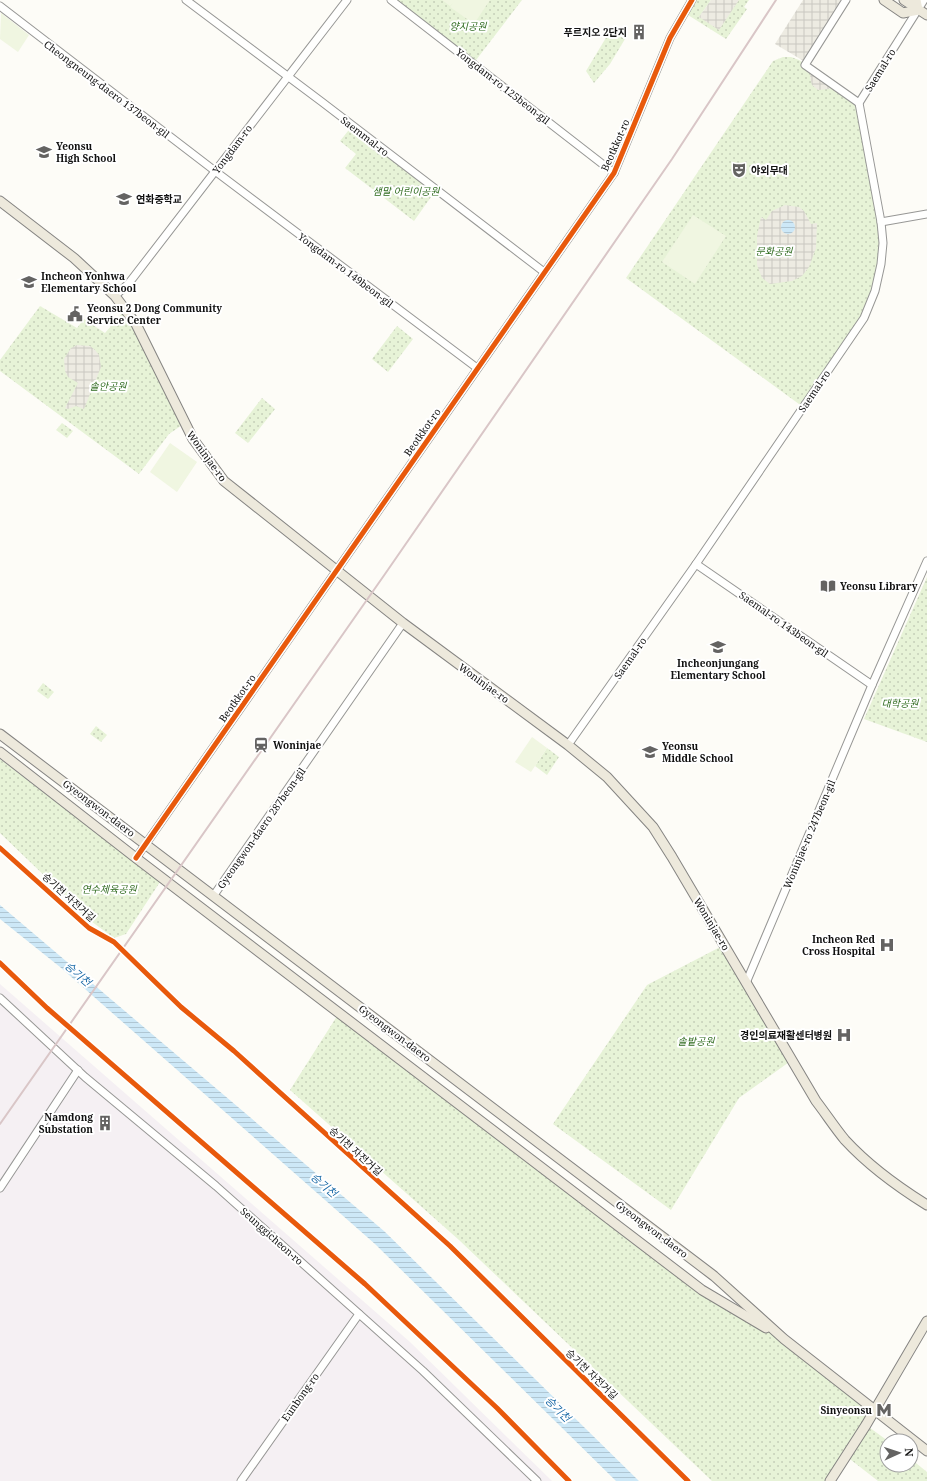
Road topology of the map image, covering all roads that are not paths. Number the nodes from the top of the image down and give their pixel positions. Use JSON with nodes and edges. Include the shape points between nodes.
{"nodes":[{"id":1,"x":186,"y":0,"type":"edge"},
{"id":2,"x":347,"y":0,"type":"edge"},
{"id":3,"x":391,"y":0,"type":"edge"},
{"id":4,"x":692,"y":0,"type":"edge"},
{"id":5,"x":846,"y":0,"type":"edge"},
{"id":6,"x":884,"y":0,"type":"edge"},
{"id":7,"x":904,"y":0,"type":"edge"},
{"id":8,"x":916,"y":0,"type":"edge"},
{"id":9,"x":924,"y":0,"type":"edge"},
{"id":10,"x":0,"y":6,"type":"edge"},
{"id":11,"x":918,"y":10,"type":"junction"},
{"id":12,"x":927,"y":15,"type":"edge"},
{"id":13,"x":287,"y":77,"type":"junction"},
{"id":14,"x":859,"y":103,"type":"junction"},
{"id":15,"x":215,"y":171,"type":"junction"},
{"id":16,"x":614,"y":173,"type":"junction"},
{"id":17,"x":0,"y":201,"type":"edge"},
{"id":18,"x":927,"y":214,"type":"edge"},
{"id":19,"x":881,"y":222,"type":"junction"},
{"id":20,"x":544,"y":272,"type":"junction"},
{"id":21,"x":115,"y":296,"type":"junction"},
{"id":22,"x":477,"y":368,"type":"junction"},
{"id":23,"x":927,"y":561,"type":"edge"},
{"id":24,"x":696,"y":564,"type":"junction"},
{"id":25,"x":336,"y":571,"type":"junction"},
{"id":26,"x":404,"y":624,"type":"junction"},
{"id":27,"x":872,"y":685,"type":"junction"},
{"id":28,"x":0,"y":734,"type":"edge"},
{"id":29,"x":568,"y":745,"type":"junction"},
{"id":30,"x":0,"y":752,"type":"edge"},
{"id":31,"x":146,"y":844,"type":"junction"},
{"id":32,"x":136,"y":858,"type":"junction"},
{"id":33,"x":214,"y":895,"type":"junction"},
{"id":34,"x":746,"y":983,"type":"junction"},
{"id":35,"x":0,"y":998,"type":"edge"},
{"id":36,"x":78,"y":1070,"type":"junction"},
{"id":37,"x":0,"y":1188,"type":"edge"},
{"id":38,"x":927,"y":1205,"type":"edge"},
{"id":39,"x":359,"y":1314,"type":"junction"},
{"id":40,"x":927,"y":1321,"type":"edge"},
{"id":41,"x":784,"y":1339,"type":"junction"},
{"id":42,"x":873,"y":1411,"type":"junction"},
{"id":43,"x":927,"y":1451,"type":"edge"},
{"id":44,"x":241,"y":1481,"type":"edge"},
{"id":45,"x":537,"y":1481,"type":"edge"},
{"id":46,"x":830,"y":1481,"type":"edge"}],
"edges":[{"from":1,"to":13,"type":"street","name":"Saemmal-ro"},
{"from":2,"to":13,"type":"street","name":"Yongdam-ro"},
{"from":3,"to":16,"type":"street","name":"Yongdam-ro 125beon-gil"},
{"from":4,"to":16,"type":"street","name":"Beotkkot-ro","via":[[670,38]]},
{"from":5,"to":14,"type":"street","via":[[806,65]]},
{"from":6,"to":11,"type":"main road","via":[[903,13]]},
{"from":7,"to":11,"type":"main road"},
{"from":8,"to":11,"type":"main road"},
{"from":9,"to":11,"type":"street","name":"Saemal-ro"},
{"from":10,"to":15,"type":"street","name":"Cheongneung-daero 137beon-gil"},
{"from":11,"to":12,"type":"main road"},
{"from":11,"to":14,"type":"street","name":"Saemal-ro"},
{"from":13,"to":15,"type":"street","name":"Yongdam-ro"},
{"from":13,"to":20,"type":"street","name":"Saemmal-ro"},
{"from":14,"to":19,"type":"street","name":"Saemal-ro"},
{"from":15,"to":21,"type":"street","name":"Yongdam-ro","via":[[129,283]]},
{"from":15,"to":22,"type":"street","name":"Yongdam-ro 149beon-gil"},
{"from":16,"to":20,"type":"street","name":"Beotkkot-ro"},
{"from":17,"to":21,"type":"main road","name":"Woninjae-ro","via":[[74,258]]},
{"from":18,"to":19,"type":"street"},
{"from":19,"to":24,"type":"street","name":"Saemal-ro","via":[[881,264],[876,291],[864,318]]},
{"from":20,"to":22,"type":"street","name":"Beotkkot-ro"},
{"from":21,"to":25,"type":"main road","name":"Woninjae-ro","via":[[136,324],[193,439],[224,481]]},
{"from":22,"to":25,"type":"street","name":"Beotkkot-ro"},
{"from":23,"to":27,"type":"street","name":"Woninjae-ro 247beon-gil"},
{"from":24,"to":27,"type":"street","name":"Saemal-ro 143beon-gil"},
{"from":24,"to":29,"type":"street","name":"Saemal-ro"},
{"from":25,"to":26,"type":"main road","name":"Woninjae-ro"},
{"from":25,"to":31,"type":"street","name":"Beotkkot-ro"},
{"from":26,"to":29,"type":"main road","name":"Woninjae-ro"},
{"from":26,"to":33,"type":"street","name":"Gyeongwon-daero 287beon-gil"},
{"from":27,"to":34,"type":"street","name":"Woninjae-ro 247beon-gil"},
{"from":28,"to":31,"type":"main road","name":"Gyeongwon-daero"},
{"from":29,"to":34,"type":"main road","name":"Woninjae-ro","via":[[607,777],[653,827]]},
{"from":30,"to":32,"type":"main road","name":"Gyeongwon-daero"},
{"from":31,"to":32,"type":"street","name":"Beotkkot-ro"},
{"from":31,"to":33,"type":"main road","name":"Gyeongwon-daero"},
{"from":32,"to":41,"type":"main road","name":"Gyeongwon-daero","via":[[702,1290]]},
{"from":33,"to":41,"type":"main road","name":"Gyeongwon-daero","via":[[714,1276]]},
{"from":34,"to":38,"type":"main road","name":"Woninjae-ro","via":[[816,1101],[846,1141],[874,1168]]},
{"from":35,"to":36,"type":"street","name":"Seunggicheon-ro"},
{"from":36,"to":37,"type":"street"},
{"from":36,"to":39,"type":"street","name":"Seunggicheon-ro","via":[[216,1186]]},
{"from":39,"to":44,"type":"street","name":"Eunbong-ro"},
{"from":39,"to":45,"type":"street","name":"Seunggicheon-ro","via":[[423,1371]]},
{"from":40,"to":42,"type":"main road"},
{"from":41,"to":42,"type":"main road","name":"Gyeongwon-daero"},
{"from":42,"to":43,"type":"main road","name":"Gyeongwon-daero"},
{"from":42,"to":46,"type":"main road"}]}
